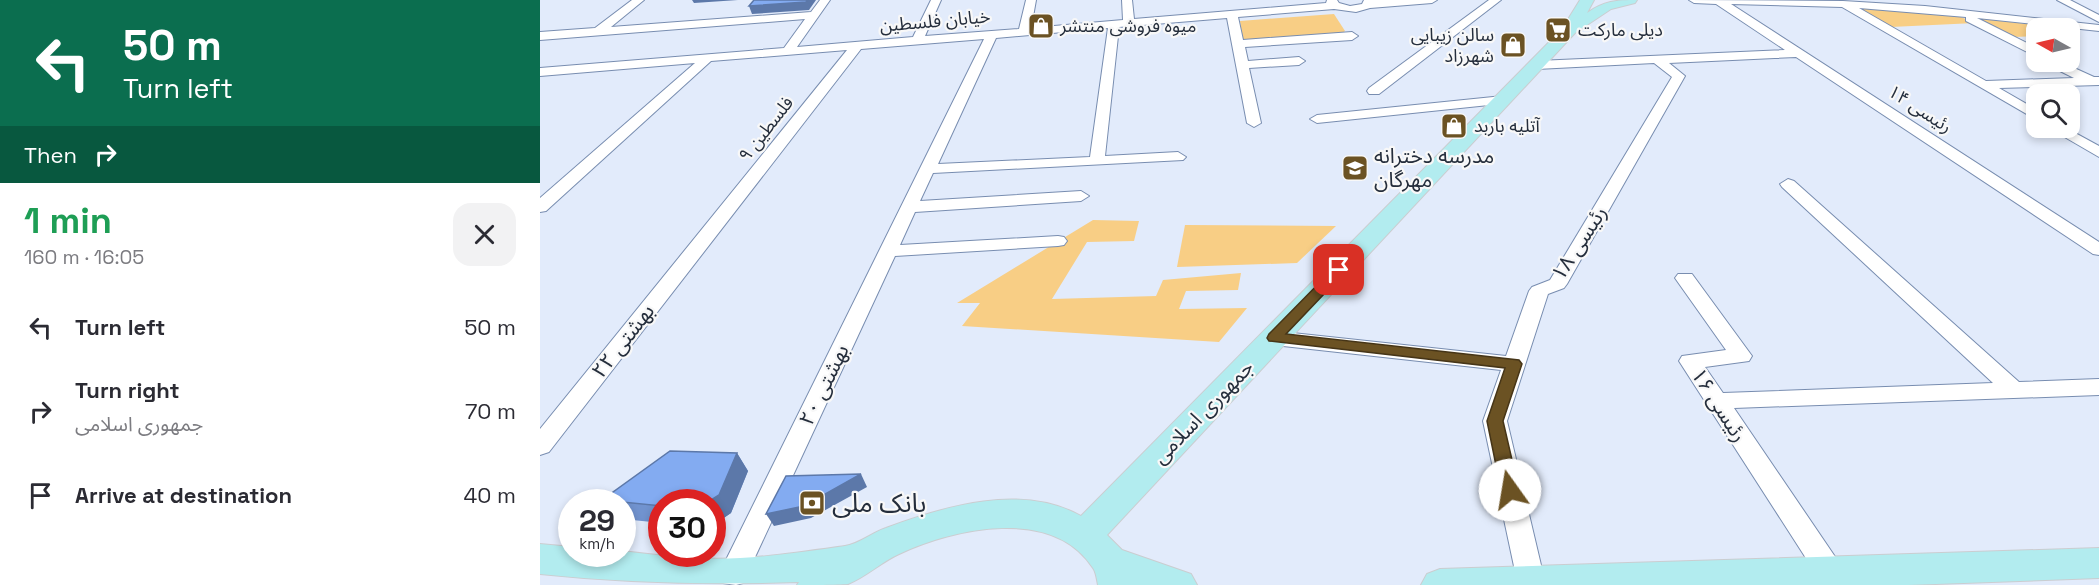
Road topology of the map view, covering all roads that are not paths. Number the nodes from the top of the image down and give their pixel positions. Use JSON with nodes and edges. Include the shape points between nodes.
{"nodes":[{"id":1,"x":639,"y":0,"type":"edge"},
{"id":2,"x":825,"y":0,"type":"edge"},
{"id":3,"x":936,"y":0,"type":"edge"},
{"id":4,"x":1031,"y":0,"type":"edge"},
{"id":5,"x":1127,"y":0,"type":"edge"},
{"id":6,"x":1252,"y":0,"type":"edge"},
{"id":7,"x":1432,"y":0,"type":"edge"},
{"id":8,"x":1496,"y":0,"type":"edge"},
{"id":9,"x":1630,"y":0,"type":"edge"},
{"id":10,"x":1694,"y":0,"type":"edge"},
{"id":11,"x":1910,"y":0,"type":"edge"},
{"id":12,"x":1975,"y":0,"type":"edge"},
{"id":13,"x":2062,"y":0,"type":"edge"},
{"id":14,"x":1719,"y":1,"type":"edge"},
{"id":15,"x":1795,"y":1,"type":"edge"},
{"id":16,"x":1582,"y":2,"type":"edge"},
{"id":17,"x":1846,"y":2,"type":"edge"},
{"id":18,"x":1332,"y":3,"type":"edge"},
{"id":19,"x":1369,"y":3,"type":"edge"},
{"id":20,"x":748,"y":7,"type":"edge"},
{"id":21,"x":1923,"y":8,"type":"junction"},
{"id":22,"x":1259,"y":12,"type":"junction"},
{"id":23,"x":1959,"y":13,"type":"junction"},
{"id":24,"x":1232,"y":14,"type":"junction"},
{"id":25,"x":814,"y":15,"type":"junction"},
{"id":26,"x":1995,"y":17,"type":"junction"},
{"id":27,"x":736,"y":21,"type":"junction"},
{"id":28,"x":1129,"y":23,"type":"junction"},
{"id":29,"x":1114,"y":24,"type":"junction"},
{"id":30,"x":2097,"y":26,"type":"edge"},
{"id":31,"x":599,"y":31,"type":"junction"},
{"id":32,"x":1024,"y":32,"type":"junction"},
{"id":33,"x":1568,"y":32,"type":"junction"},
{"id":34,"x":992,"y":34,"type":"junction"},
{"id":35,"x":540,"y":36,"type":"edge"},
{"id":36,"x":1352,"y":36,"type":"dead end"},
{"id":37,"x":917,"y":41,"type":"junction"},
{"id":38,"x":1238,"y":45,"type":"junction"},
{"id":39,"x":857,"y":46,"type":"junction"},
{"id":40,"x":2026,"y":47,"type":"edge"},
{"id":41,"x":787,"y":52,"type":"junction"},
{"id":42,"x":1799,"y":53,"type":"junction"},
{"id":43,"x":708,"y":58,"type":"junction"},
{"id":44,"x":1656,"y":59,"type":"junction"},
{"id":45,"x":1299,"y":61,"type":"dead end"},
{"id":46,"x":1242,"y":65,"type":"junction"},
{"id":47,"x":1537,"y":65,"type":"junction"},
{"id":48,"x":2073,"y":72,"type":"edge"},
{"id":49,"x":541,"y":73,"type":"edge"},
{"id":50,"x":2096,"y":83,"type":"edge"},
{"id":51,"x":1983,"y":85,"type":"junction"},
{"id":52,"x":1374,"y":90,"type":"dead end"},
{"id":53,"x":1503,"y":100,"type":"junction"},
{"id":54,"x":2026,"y":110,"type":"edge"},
{"id":55,"x":1317,"y":119,"type":"dead end"},
{"id":56,"x":1254,"y":123,"type":"dead end"},
{"id":57,"x":2074,"y":138,"type":"edge"},
{"id":58,"x":2099,"y":152,"type":"edge"},
{"id":59,"x":1178,"y":157,"type":"dead end"},
{"id":60,"x":1097,"y":161,"type":"junction"},
{"id":61,"x":928,"y":169,"type":"junction"},
{"id":62,"x":1788,"y":184,"type":"dead end"},
{"id":63,"x":1081,"y":196,"type":"dead end"},
{"id":64,"x":912,"y":201,"type":"junction"},
{"id":65,"x":540,"y":207,"type":"edge"},
{"id":66,"x":706,"y":236,"type":"joint"},
{"id":67,"x":1058,"y":241,"type":"dead end"},
{"id":68,"x":2099,"y":250,"type":"edge"},
{"id":69,"x":888,"y":251,"type":"junction"},
{"id":70,"x":1685,"y":278,"type":"dead end"},
{"id":71,"x":1274,"y":338,"type":"junction"},
{"id":72,"x":1514,"y":364,"type":"junction"},
{"id":73,"x":2099,"y":387,"type":"edge"},
{"id":74,"x":2014,"y":390,"type":"junction"},
{"id":75,"x":1716,"y":401,"type":"junction"},
{"id":76,"x":540,"y":446,"type":"edge"},
{"id":77,"x":1086,"y":534,"type":"junction"},
{"id":78,"x":540,"y":559,"type":"edge"},
{"id":79,"x":855,"y":561,"type":"junction"},
{"id":80,"x":2099,"y":563,"type":"edge"},
{"id":81,"x":1830,"y":572,"type":"junction"},
{"id":82,"x":1113,"y":573,"type":"edge"},
{"id":83,"x":733,"y":574,"type":"junction"},
{"id":84,"x":1531,"y":582,"type":"junction"},
{"id":85,"x":816,"y":585,"type":"edge"},
{"id":86,"x":1178,"y":585,"type":"edge"},
{"id":87,"x":1440,"y":585,"type":"edge"}],
"edges":[{"from":1,"to":31,"type":"street"},
{"from":2,"to":25,"type":"street"},
{"from":3,"to":37,"type":"street"},
{"from":4,"to":32,"type":"street"},
{"from":5,"to":28,"type":"street"},
{"from":6,"to":22,"type":"street"},
{"from":7,"to":19,"type":"street","name":"خیابان فلسطین"},
{"from":8,"to":52,"type":"street"},
{"from":9,"to":33,"type":"main road","via":[[1606,6]]},
{"from":10,"to":14,"type":"street"},
{"from":11,"to":21,"type":"street"},
{"from":12,"to":26,"type":"street"},
{"from":13,"to":30,"type":"street"},
{"from":14,"to":15,"type":"street"},
{"from":14,"to":42,"type":"street","name":"رئیسی ۱۴"},
{"from":15,"to":17,"type":"street"},
{"from":16,"to":33,"type":"main road","name":"جمهوری اسلامی"},
{"from":17,"to":21,"type":"street"},
{"from":17,"to":51,"type":"street"},
{"from":18,"to":19,"type":"street","name":"خیابان فلسطین","via":[[1348,9]]},
{"from":18,"to":22,"type":"street","name":"خیابان فلسطین"},
{"from":20,"to":27,"type":"street"},
{"from":21,"to":23,"type":"street"},
{"from":22,"to":24,"type":"street","name":"خیابان فلسطین"},
{"from":23,"to":26,"type":"street"},
{"from":23,"to":40,"type":"street"},
{"from":24,"to":28,"type":"street","name":"خیابان فلسطین","via":[[1184,14]]},
{"from":24,"to":38,"type":"street"},
{"from":25,"to":27,"type":"street"},
{"from":25,"to":41,"type":"street"},
{"from":26,"to":30,"type":"street"},
{"from":27,"to":31,"type":"street"},
{"from":28,"to":29,"type":"street","name":"خیابان فلسطین"},
{"from":29,"to":32,"type":"street","name":"خیابان فلسطین"},
{"from":29,"to":60,"type":"street"},
{"from":31,"to":35,"type":"street"},
{"from":32,"to":34,"type":"street","name":"خیابان فلسطین"},
{"from":33,"to":47,"type":"main road","name":"جمهوری اسلامی"},
{"from":34,"to":37,"type":"street","name":"خیابان فلسطین"},
{"from":34,"to":61,"type":"street","name":"بهشتی ۲۰"},
{"from":36,"to":38,"type":"street"},
{"from":37,"to":39,"type":"street","name":"خیابان فلسطین"},
{"from":38,"to":46,"type":"street"},
{"from":39,"to":41,"type":"street","name":"خیابان فلسطین"},
{"from":39,"to":66,"type":"street","name":"فلسطین ۹"},
{"from":41,"to":43,"type":"street","name":"خیابان فلسطین"},
{"from":42,"to":44,"type":"street"},
{"from":42,"to":68,"type":"street","name":"رئیسی ۱۴"},
{"from":43,"to":49,"type":"street","name":"خیابان فلسطین"},
{"from":43,"to":65,"type":"street"},
{"from":44,"to":47,"type":"street"},
{"from":44,"to":72,"type":"street","name":"رئیسی ۱۸","via":[[1679,76],[1557,284],[1539,291]]},
{"from":45,"to":46,"type":"street"},
{"from":46,"to":56,"type":"street"},
{"from":47,"to":53,"type":"main road","name":"جمهوری اسلامی"},
{"from":48,"to":50,"type":"street"},
{"from":50,"to":51,"type":"street"},
{"from":51,"to":54,"type":"street"},
{"from":53,"to":55,"type":"street"},
{"from":53,"to":71,"type":"main road","name":"جمهوری اسلامی"},
{"from":57,"to":58,"type":"street"},
{"from":59,"to":60,"type":"street"},
{"from":60,"to":61,"type":"street"},
{"from":61,"to":64,"type":"street","name":"بهشتی ۲۰"},
{"from":62,"to":74,"type":"street"},
{"from":63,"to":64,"type":"street"},
{"from":64,"to":69,"type":"street","name":"بهشتی ۲۰"},
{"from":66,"to":76,"type":"street","name":"بهشتی ۲۲"},
{"from":67,"to":69,"type":"street"},
{"from":69,"to":83,"type":"street","name":"بهشتی ۲۰"},
{"from":70,"to":75,"type":"street","name":"رئیسی ۱۶","via":[[1741,356],[1690,361]]},
{"from":71,"to":72,"type":"street"},
{"from":71,"to":77,"type":"main road","name":"جمهوری اسلامی"},
{"from":72,"to":84,"type":"street","name":"رئیسی ۱۸","via":[[1495,421]]},
{"from":73,"to":74,"type":"street"},
{"from":74,"to":75,"type":"street"},
{"from":75,"to":81,"type":"street","name":"رئیسی ۱۶"},
{"from":77,"to":79,"type":"main road","via":[[1052,518],[974,515],[894,540]]},
{"from":77,"to":82,"type":"main road"},
{"from":78,"to":83,"type":"main road"},
{"from":79,"to":83,"type":"main road"},
{"from":79,"to":85,"type":"main road"},
{"from":80,"to":81,"type":"main road"},
{"from":81,"to":84,"type":"main road"},
{"from":82,"to":86,"type":"main road"},
{"from":84,"to":87,"type":"main road"}]}
